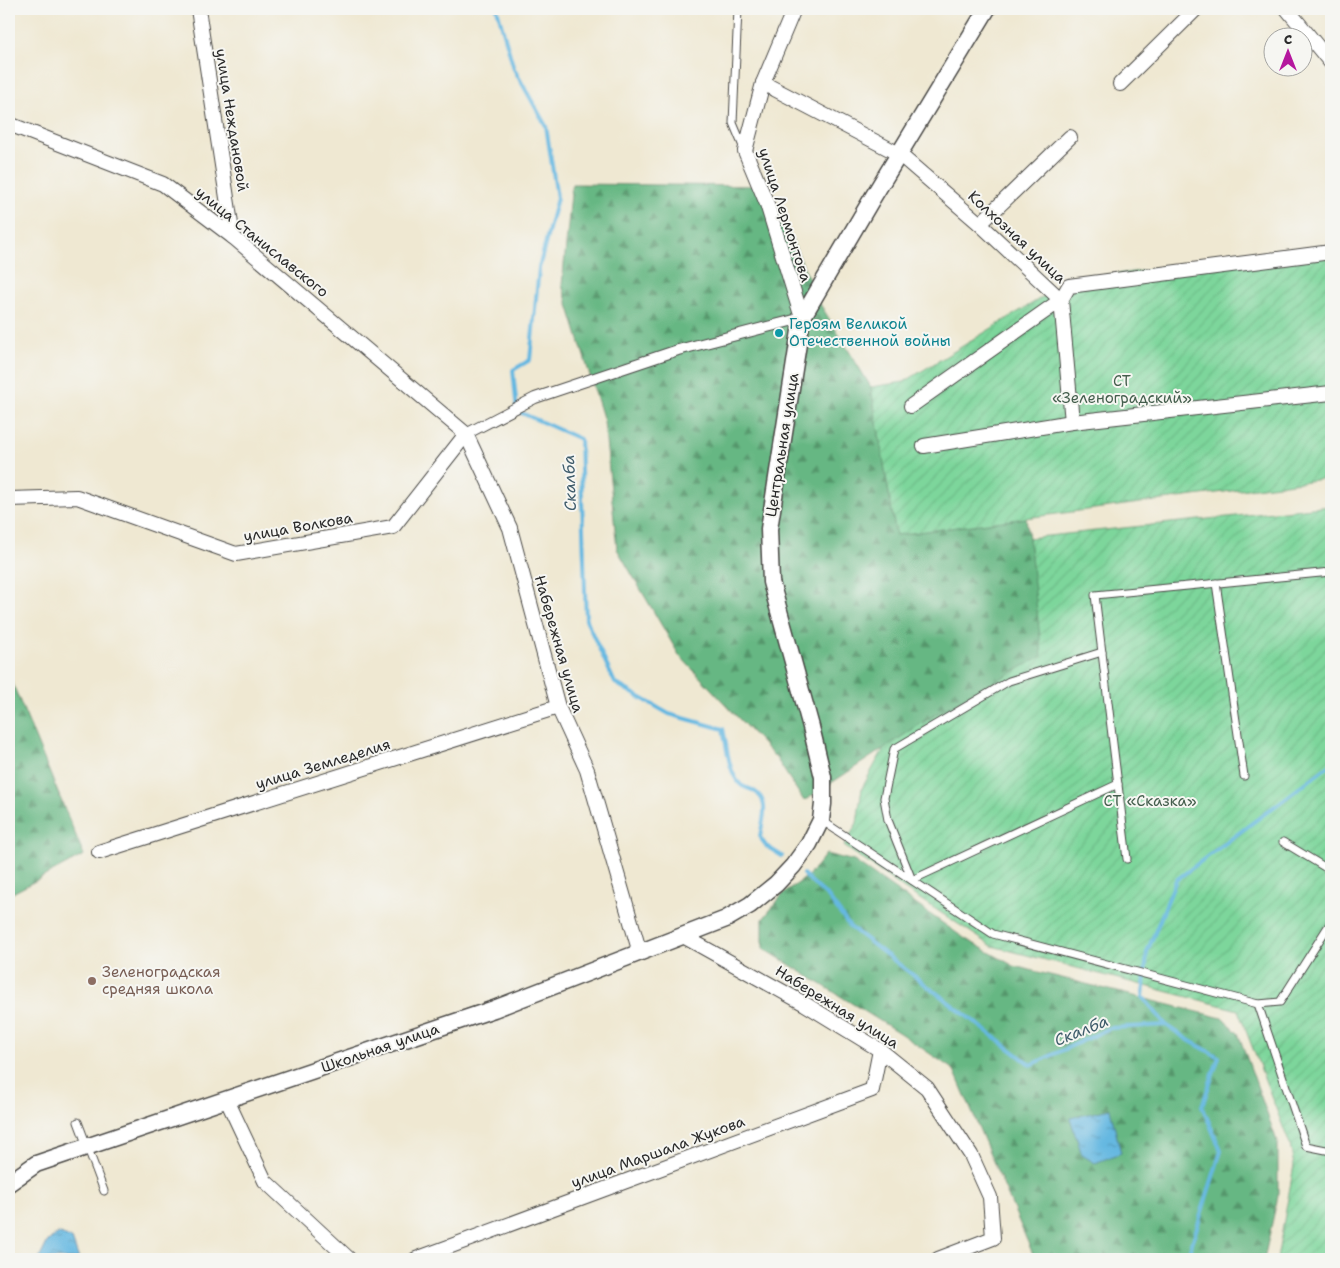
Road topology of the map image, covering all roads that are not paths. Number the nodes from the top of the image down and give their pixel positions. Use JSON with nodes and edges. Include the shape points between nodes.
{"nodes":[{"id":1,"x":198,"y":9,"type":"edge"},
{"id":2,"x":738,"y":9,"type":"edge"},
{"id":3,"x":794,"y":9,"type":"edge"},
{"id":4,"x":987,"y":9,"type":"edge"},
{"id":5,"x":1196,"y":9,"type":"edge"},
{"id":6,"x":1287,"y":9,"type":"edge"},
{"id":7,"x":1331,"y":63,"type":"edge"},
{"id":8,"x":763,"y":83,"type":"junction"},
{"id":9,"x":1120,"y":84,"type":"dead end"},
{"id":10,"x":9,"y":124,"type":"edge"},
{"id":11,"x":1070,"y":137,"type":"dead end"},
{"id":12,"x":744,"y":151,"type":"junction"},
{"id":13,"x":899,"y":154,"type":"junction"},
{"id":14,"x":980,"y":224,"type":"junction"},
{"id":15,"x":233,"y":237,"type":"junction"},
{"id":16,"x":1331,"y":252,"type":"edge"},
{"id":17,"x":1061,"y":300,"type":"junction"},
{"id":18,"x":802,"y":318,"type":"junction"},
{"id":19,"x":1331,"y":394,"type":"edge"},
{"id":20,"x":911,"y":406,"type":"dead end"},
{"id":21,"x":1072,"y":422,"type":"junction"},
{"id":22,"x":466,"y":434,"type":"junction"},
{"id":23,"x":924,"y":446,"type":"dead end"},
{"id":24,"x":9,"y":498,"type":"edge"},
{"id":25,"x":1331,"y":572,"type":"edge"},
{"id":26,"x":1216,"y":583,"type":"junction"},
{"id":27,"x":1102,"y":652,"type":"junction"},
{"id":28,"x":558,"y":707,"type":"junction"},
{"id":29,"x":1244,"y":776,"type":"dead end"},
{"id":30,"x":1118,"y":784,"type":"junction"},
{"id":31,"x":821,"y":820,"type":"junction"},
{"id":32,"x":1283,"y":842,"type":"dead end"},
{"id":33,"x":99,"y":852,"type":"dead end"},
{"id":34,"x":1128,"y":858,"type":"dead end"},
{"id":35,"x":1331,"y":871,"type":"edge"},
{"id":36,"x":912,"y":880,"type":"junction"},
{"id":37,"x":1331,"y":922,"type":"edge"},
{"id":38,"x":684,"y":936,"type":"junction"},
{"id":39,"x":640,"y":953,"type":"junction"},
{"id":40,"x":1258,"y":1004,"type":"junction"},
{"id":41,"x":880,"y":1050,"type":"junction"},
{"id":42,"x":227,"y":1100,"type":"junction"},
{"id":43,"x":78,"y":1122,"type":"dead end"},
{"id":44,"x":88,"y":1147,"type":"junction"},
{"id":45,"x":1331,"y":1152,"type":"edge"},
{"id":46,"x":9,"y":1183,"type":"edge"},
{"id":47,"x":104,"y":1191,"type":"dead end"},
{"id":48,"x":349,"y":1259,"type":"edge"},
{"id":49,"x":416,"y":1259,"type":"edge"},
{"id":50,"x":938,"y":1259,"type":"edge"}],
"edges":[{"from":1,"to":15,"type":"street","name":"улица Неждановой"},
{"from":2,"to":12,"type":"lane","via":[[733,123]]},
{"from":3,"to":8,"type":"street","name":"улица Лермонтова"},
{"from":4,"to":13,"type":"street","name":"Центральная улица"},
{"from":5,"to":9,"type":"street"},
{"from":6,"to":7,"type":"street"},
{"from":8,"to":12,"type":"street","name":"улица Лермонтова"},
{"from":8,"to":13,"type":"street","name":"Колхозная улица"},
{"from":10,"to":15,"type":"street","name":"улица Станиславского","via":[[163,184]]},
{"from":11,"to":14,"type":"street"},
{"from":12,"to":18,"type":"street","name":"улица Лермонтова","via":[[768,204]]},
{"from":13,"to":14,"type":"street","name":"Колхозная улица"},
{"from":13,"to":18,"type":"street","name":"Центральная улица"},
{"from":14,"to":17,"type":"street","name":"Колхозная улица"},
{"from":15,"to":22,"type":"street","name":"улица Станиславского"},
{"from":16,"to":17,"type":"street","name":"Колхозная улица","via":[[1069,286]]},
{"from":17,"to":20,"type":"street"},
{"from":17,"to":21,"type":"street"},
{"from":18,"to":22,"type":"street","via":[[678,350],[535,398]]},
{"from":18,"to":31,"type":"street","name":"Центральная улица","via":[[769,538],[771,582],[823,777]]},
{"from":19,"to":21,"type":"street"},
{"from":21,"to":23,"type":"street"},
{"from":22,"to":24,"type":"street","name":"улица Волкова","via":[[393,527],[236,554],[77,497]]},
{"from":22,"to":28,"type":"street","name":"Набережная улица","via":[[510,528]]},
{"from":25,"to":26,"type":"lane"},
{"from":26,"to":27,"type":"lane","via":[[1095,595]]},
{"from":26,"to":29,"type":"lane"},
{"from":27,"to":30,"type":"lane"},
{"from":27,"to":36,"type":"lane","via":[[1009,681],[894,749],[884,798],[888,820]]},
{"from":28,"to":33,"type":"street","name":"улица Земледелия"},
{"from":28,"to":39,"type":"street","name":"Набережная улица","via":[[586,770]]},
{"from":30,"to":34,"type":"lane"},
{"from":30,"to":36,"type":"lane"},
{"from":31,"to":36,"type":"lane"},
{"from":31,"to":38,"type":"street","name":"Школьная улица","via":[[809,844],[776,884],[726,919]]},
{"from":32,"to":35,"type":"lane"},
{"from":36,"to":40,"type":"lane","via":[[993,934]]},
{"from":37,"to":40,"type":"lane","via":[[1280,1002]]},
{"from":38,"to":39,"type":"street","name":"Школьная улица"},
{"from":38,"to":41,"type":"street","name":"Набережная улица"},
{"from":39,"to":42,"type":"street","name":"Школьная улица","via":[[494,1009]]},
{"from":40,"to":45,"type":"lane","via":[[1306,1146]]},
{"from":41,"to":49,"type":"street","name":"улица Маршала Жукова","via":[[872,1090]]},
{"from":41,"to":50,"type":"street","name":"Набережная улица","via":[[927,1088],[971,1155],[990,1197],[993,1238]]},
{"from":42,"to":44,"type":"street","name":"Школьная улица"},
{"from":42,"to":48,"type":"street","via":[[265,1181]]},
{"from":43,"to":44,"type":"lane"},
{"from":44,"to":46,"type":"street","name":"Школьная улица","via":[[36,1164]]},
{"from":44,"to":47,"type":"lane"}]}
